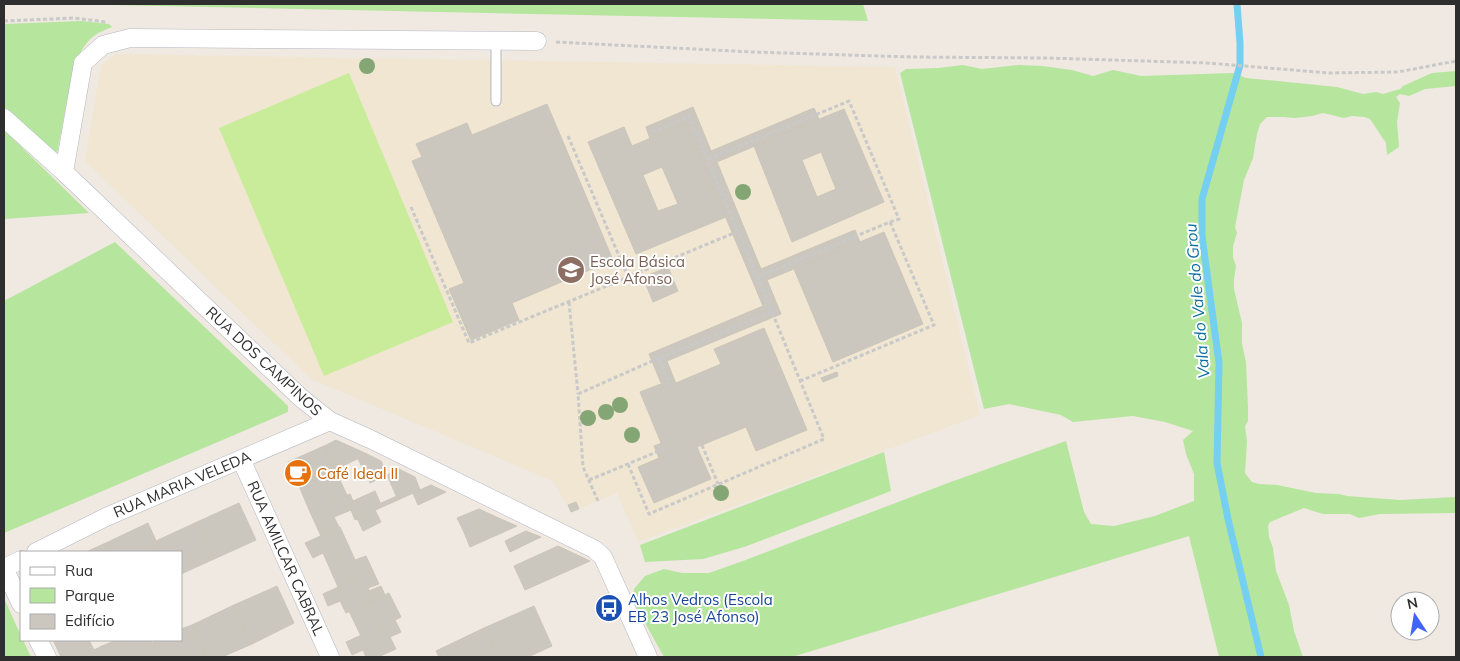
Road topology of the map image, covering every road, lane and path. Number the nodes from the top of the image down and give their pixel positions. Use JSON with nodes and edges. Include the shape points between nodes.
{"nodes":[{"id":1,"x":4,"y":21,"type":"edge"},
{"id":2,"x":108,"y":22,"type":"dead end"},
{"id":3,"x":496,"y":41,"type":"junction"},
{"id":4,"x":537,"y":41,"type":"joint"},
{"id":5,"x":1456,"y":61,"type":"edge"},
{"id":6,"x":496,"y":101,"type":"dead end"},
{"id":7,"x":4,"y":118,"type":"edge"},
{"id":8,"x":652,"y":132,"type":"dead end"},
{"id":9,"x":568,"y":136,"type":"dead end"},
{"id":10,"x":708,"y":159,"type":"junction"},
{"id":11,"x":64,"y":172,"type":"junction"},
{"id":12,"x":411,"y":207,"type":"dead end"},
{"id":13,"x":890,"y":222,"type":"junction"},
{"id":14,"x":739,"y":231,"type":"junction"},
{"id":15,"x":628,"y":277,"type":"junction"},
{"id":16,"x":758,"y":277,"type":"junction"},
{"id":17,"x":569,"y":302,"type":"junction"},
{"id":18,"x":772,"y":312,"type":"junction"},
{"id":19,"x":658,"y":358,"type":"junction"},
{"id":20,"x":668,"y":381,"type":"dead end"},
{"id":21,"x":800,"y":381,"type":"junction"},
{"id":22,"x":578,"y":394,"type":"junction"},
{"id":23,"x":330,"y":422,"type":"junction"},
{"id":24,"x":702,"y":445,"type":"dead end"},
{"id":25,"x":664,"y":449,"type":"dead end"},
{"id":26,"x":241,"y":459,"type":"junction"},
{"id":27,"x":628,"y":464,"type":"junction"},
{"id":28,"x":589,"y":480,"type":"junction"},
{"id":29,"x":718,"y":484,"type":"junction"},
{"id":30,"x":598,"y":501,"type":"dead end"},
{"id":31,"x":38,"y":551,"type":"edge"},
{"id":32,"x":20,"y":560,"type":"edge"},
{"id":33,"x":4,"y":568,"type":"edge"},
{"id":34,"x":20,"y":602,"type":"edge"},
{"id":35,"x":39,"y":641,"type":"edge"},
{"id":36,"x":328,"y":656,"type":"edge"},
{"id":37,"x":47,"y":657,"type":"edge"},
{"id":38,"x":648,"y":657,"type":"edge"}],
"edges":[{"from":1,"to":2,"type":"path","via":[[74,18]]},
{"from":3,"to":4,"type":"street"},
{"from":3,"to":6,"type":"lane"},
{"from":3,"to":11,"type":"street","via":[[130,38],[103,45],[83,63]]},
{"from":4,"to":5,"type":"path","via":[[802,54],[1208,63],[1329,73],[1398,72]]},
{"from":7,"to":11,"type":"street","name":"RUA DOS CAMPINOS"},
{"from":8,"to":10,"type":"path","via":[[689,116]]},
{"from":9,"to":15,"type":"path"},
{"from":10,"to":13,"type":"path","via":[[849,101],[899,219]]},
{"from":10,"to":14,"type":"path"},
{"from":11,"to":23,"type":"street","name":"RUA DOS CAMPINOS"},
{"from":12,"to":17,"type":"path","via":[[469,343]]},
{"from":13,"to":16,"type":"path"},
{"from":13,"to":21,"type":"path","via":[[934,325]]},
{"from":14,"to":15,"type":"path"},
{"from":14,"to":16,"type":"path"},
{"from":15,"to":17,"type":"path"},
{"from":16,"to":18,"type":"path"},
{"from":17,"to":22,"type":"path"},
{"from":18,"to":19,"type":"path"},
{"from":18,"to":21,"type":"path"},
{"from":19,"to":20,"type":"path"},
{"from":19,"to":22,"type":"path"},
{"from":21,"to":29,"type":"path","via":[[824,440]]},
{"from":22,"to":28,"type":"path","via":[[583,466]]},
{"from":23,"to":26,"type":"street","name":"RUA MARIA VELEDA"},
{"from":23,"to":38,"type":"street","name":"RUA DOS CAMPINOS","via":[[594,549],[604,557]]},
{"from":24,"to":29,"type":"path"},
{"from":25,"to":27,"type":"path"},
{"from":26,"to":31,"type":"street","name":"RUA MARIA VELEDA","via":[[106,517]]},
{"from":26,"to":36,"type":"street","name":"RUA AMILCAR CABRAL"},
{"from":27,"to":28,"type":"path"},
{"from":27,"to":29,"type":"path","via":[[649,514]]},
{"from":28,"to":30,"type":"path"},
{"from":32,"to":33,"type":"street"},
{"from":33,"to":34,"type":"street"},
{"from":35,"to":37,"type":"street"}]}
